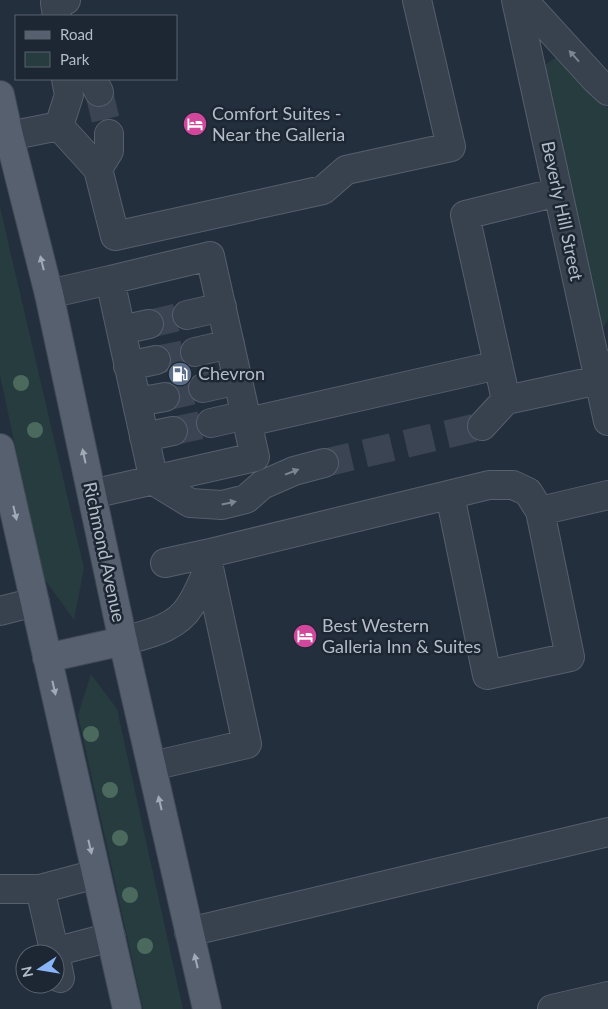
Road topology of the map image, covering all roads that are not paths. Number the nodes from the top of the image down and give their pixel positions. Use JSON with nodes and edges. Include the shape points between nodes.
{"nodes":[{"id":1,"x":66,"y":0,"type":"edge"},
{"id":2,"x":417,"y":0,"type":"edge"},
{"id":3,"x":516,"y":0,"type":"edge"},
{"id":4,"x":523,"y":0,"type":"edge"},
{"id":5,"x":57,"y":15,"type":"edge"},
{"id":6,"x":66,"y":80,"type":"edge"},
{"id":7,"x":608,"y":91,"type":"edge"},
{"id":8,"x":0,"y":95,"type":"edge"},
{"id":9,"x":59,"y":126,"type":"junction"},
{"id":10,"x":109,"y":134,"type":"tunnel mouth"},
{"id":11,"x":4,"y":137,"type":"edge"},
{"id":12,"x":98,"y":169,"type":"junction"},
{"id":13,"x":558,"y":192,"type":"junction"},
{"id":14,"x":110,"y":280,"type":"junction"},
{"id":15,"x":50,"y":294,"type":"junction"},
{"id":16,"x":222,"y":307,"type":"junction"},
{"id":17,"x":187,"y":315,"type":"tunnel mouth"},
{"id":18,"x":149,"y":324,"type":"tunnel mouth"},
{"id":19,"x":121,"y":330,"type":"junction"},
{"id":20,"x":230,"y":344,"type":"junction"},
{"id":21,"x":195,"y":352,"type":"tunnel mouth"},
{"id":22,"x":156,"y":360,"type":"tunnel mouth"},
{"id":23,"x":128,"y":366,"type":"junction"},
{"id":24,"x":498,"y":366,"type":"junction"},
{"id":25,"x":603,"y":372,"type":"edge"},
{"id":26,"x":238,"y":380,"type":"junction"},
{"id":27,"x":203,"y":388,"type":"tunnel mouth"},
{"id":28,"x":165,"y":397,"type":"tunnel mouth"},
{"id":29,"x":506,"y":400,"type":"junction"},
{"id":30,"x":136,"y":402,"type":"junction"},
{"id":31,"x":247,"y":418,"type":"junction"},
{"id":32,"x":608,"y":421,"type":"edge"},
{"id":33,"x":211,"y":423,"type":"tunnel mouth"},
{"id":34,"x":482,"y":426,"type":"tunnel mouth"},
{"id":35,"x":172,"y":431,"type":"tunnel mouth"},
{"id":36,"x":144,"y":437,"type":"junction"},
{"id":37,"x":2,"y":463,"type":"edge"},
{"id":38,"x":324,"y":463,"type":"tunnel mouth"},
{"id":39,"x":154,"y":481,"type":"junction"},
{"id":40,"x":92,"y":494,"type":"junction"},
{"id":41,"x":450,"y":495,"type":"junction"},
{"id":42,"x":608,"y":495,"type":"edge"},
{"id":43,"x":540,"y":511,"type":"junction"},
{"id":44,"x":207,"y":561,"type":"junction"},
{"id":45,"x":165,"y":563,"type":"dead end"},
{"id":46,"x":35,"y":602,"type":"junction"},
{"id":47,"x":0,"y":611,"type":"edge"},
{"id":48,"x":123,"y":641,"type":"junction"},
{"id":49,"x":47,"y":658,"type":"junction"},
{"id":50,"x":152,"y":766,"type":"junction"},
{"id":51,"x":608,"y":832,"type":"edge"},
{"id":52,"x":96,"y":874,"type":"junction"},
{"id":53,"x":0,"y":889,"type":"edge"},
{"id":54,"x":40,"y":889,"type":"junction"},
{"id":55,"x":190,"y":932,"type":"junction"},
{"id":56,"x":110,"y":937,"type":"junction"},
{"id":57,"x":52,"y":944,"type":"edge"},
{"id":58,"x":65,"y":956,"type":"edge"},
{"id":59,"x":608,"y":996,"type":"edge"},
{"id":60,"x":125,"y":1009,"type":"edge"},
{"id":61,"x":207,"y":1009,"type":"edge"},
{"id":62,"x":552,"y":1009,"type":"edge"}],
"edges":[{"from":1,"to":5,"type":"street","via":[[55,3]]},
{"from":2,"to":12,"type":"street","via":[[451,147],[346,170],[324,190],[115,236]]},
{"from":3,"to":13,"type":"street","name":"Beverly Hill Street"},
{"from":7,"to":4,"type":"street","one_way":true},
{"from":6,"to":9,"type":"street","via":[[69,95]]},
{"from":8,"to":11,"type":"main road","name":"Richmond Avenue"},
{"from":9,"to":11,"type":"street"},
{"from":9,"to":12,"type":"street"},
{"from":10,"to":12,"type":"street","via":[[109,151]]},
{"from":15,"to":11,"type":"main road","name":"Richmond Avenue","one_way":true},
{"from":13,"to":24,"type":"street","via":[[464,215]]},
{"from":13,"to":25,"type":"street","name":"Beverly Hill Street"},
{"from":14,"to":15,"type":"street"},
{"from":14,"to":16,"type":"street","via":[[210,256]]},
{"from":14,"to":19,"type":"street"},
{"from":40,"to":15,"type":"main road","name":"Richmond Avenue","one_way":true},
{"from":16,"to":17,"type":"street"},
{"from":16,"to":20,"type":"street"},
{"from":18,"to":19,"type":"street"},
{"from":19,"to":23,"type":"street"},
{"from":20,"to":21,"type":"street"},
{"from":20,"to":26,"type":"street"},
{"from":22,"to":23,"type":"street"},
{"from":23,"to":30,"type":"street"},
{"from":24,"to":29,"type":"street"},
{"from":24,"to":31,"type":"street"},
{"from":25,"to":29,"type":"street"},
{"from":25,"to":32,"type":"street","name":"Beverly Hill Street"},
{"from":26,"to":27,"type":"street"},
{"from":26,"to":31,"type":"street"},
{"from":28,"to":30,"type":"street"},
{"from":29,"to":34,"type":"street"},
{"from":30,"to":36,"type":"street"},
{"from":31,"to":33,"type":"street"},
{"from":31,"to":39,"type":"street","via":[[255,457]]},
{"from":35,"to":36,"type":"street"},
{"from":36,"to":39,"type":"street"},
{"from":37,"to":46,"type":"main road","one_way":true},
{"from":39,"to":38,"type":"street","one_way":true,"via":[[190,503],[216,487],[244,481],[262,485]]},
{"from":39,"to":40,"type":"street"},
{"from":40,"to":48,"type":"main road","name":"Richmond Avenue"},
{"from":41,"to":43,"type":"street","via":[[489,485],[513,485],[528,492]]},
{"from":41,"to":43,"type":"street","via":[[487,675],[570,657]]},
{"from":41,"to":44,"type":"street"},
{"from":42,"to":43,"type":"street"},
{"from":44,"to":45,"type":"street"},
{"from":44,"to":48,"type":"street","via":[[190,607],[177,620],[160,631]]},
{"from":44,"to":50,"type":"street","via":[[247,744]]},
{"from":46,"to":47,"type":"street"},
{"from":46,"to":49,"type":"main road"},
{"from":48,"to":49,"type":"main road"},
{"from":48,"to":50,"type":"main road","name":"Richmond Avenue"},
{"from":49,"to":52,"type":"main road","one_way":true},
{"from":55,"to":50,"type":"main road","name":"Richmond Avenue","one_way":true},
{"from":51,"to":55,"type":"street"},
{"from":52,"to":54,"type":"street"},
{"from":52,"to":56,"type":"main road"},
{"from":53,"to":54,"type":"street"},
{"from":54,"to":57,"type":"street"},
{"from":61,"to":55,"type":"main road","name":"Richmond Avenue","one_way":true},
{"from":56,"to":58,"type":"street"},
{"from":56,"to":60,"type":"main road"},
{"from":59,"to":62,"type":"street"}]}
